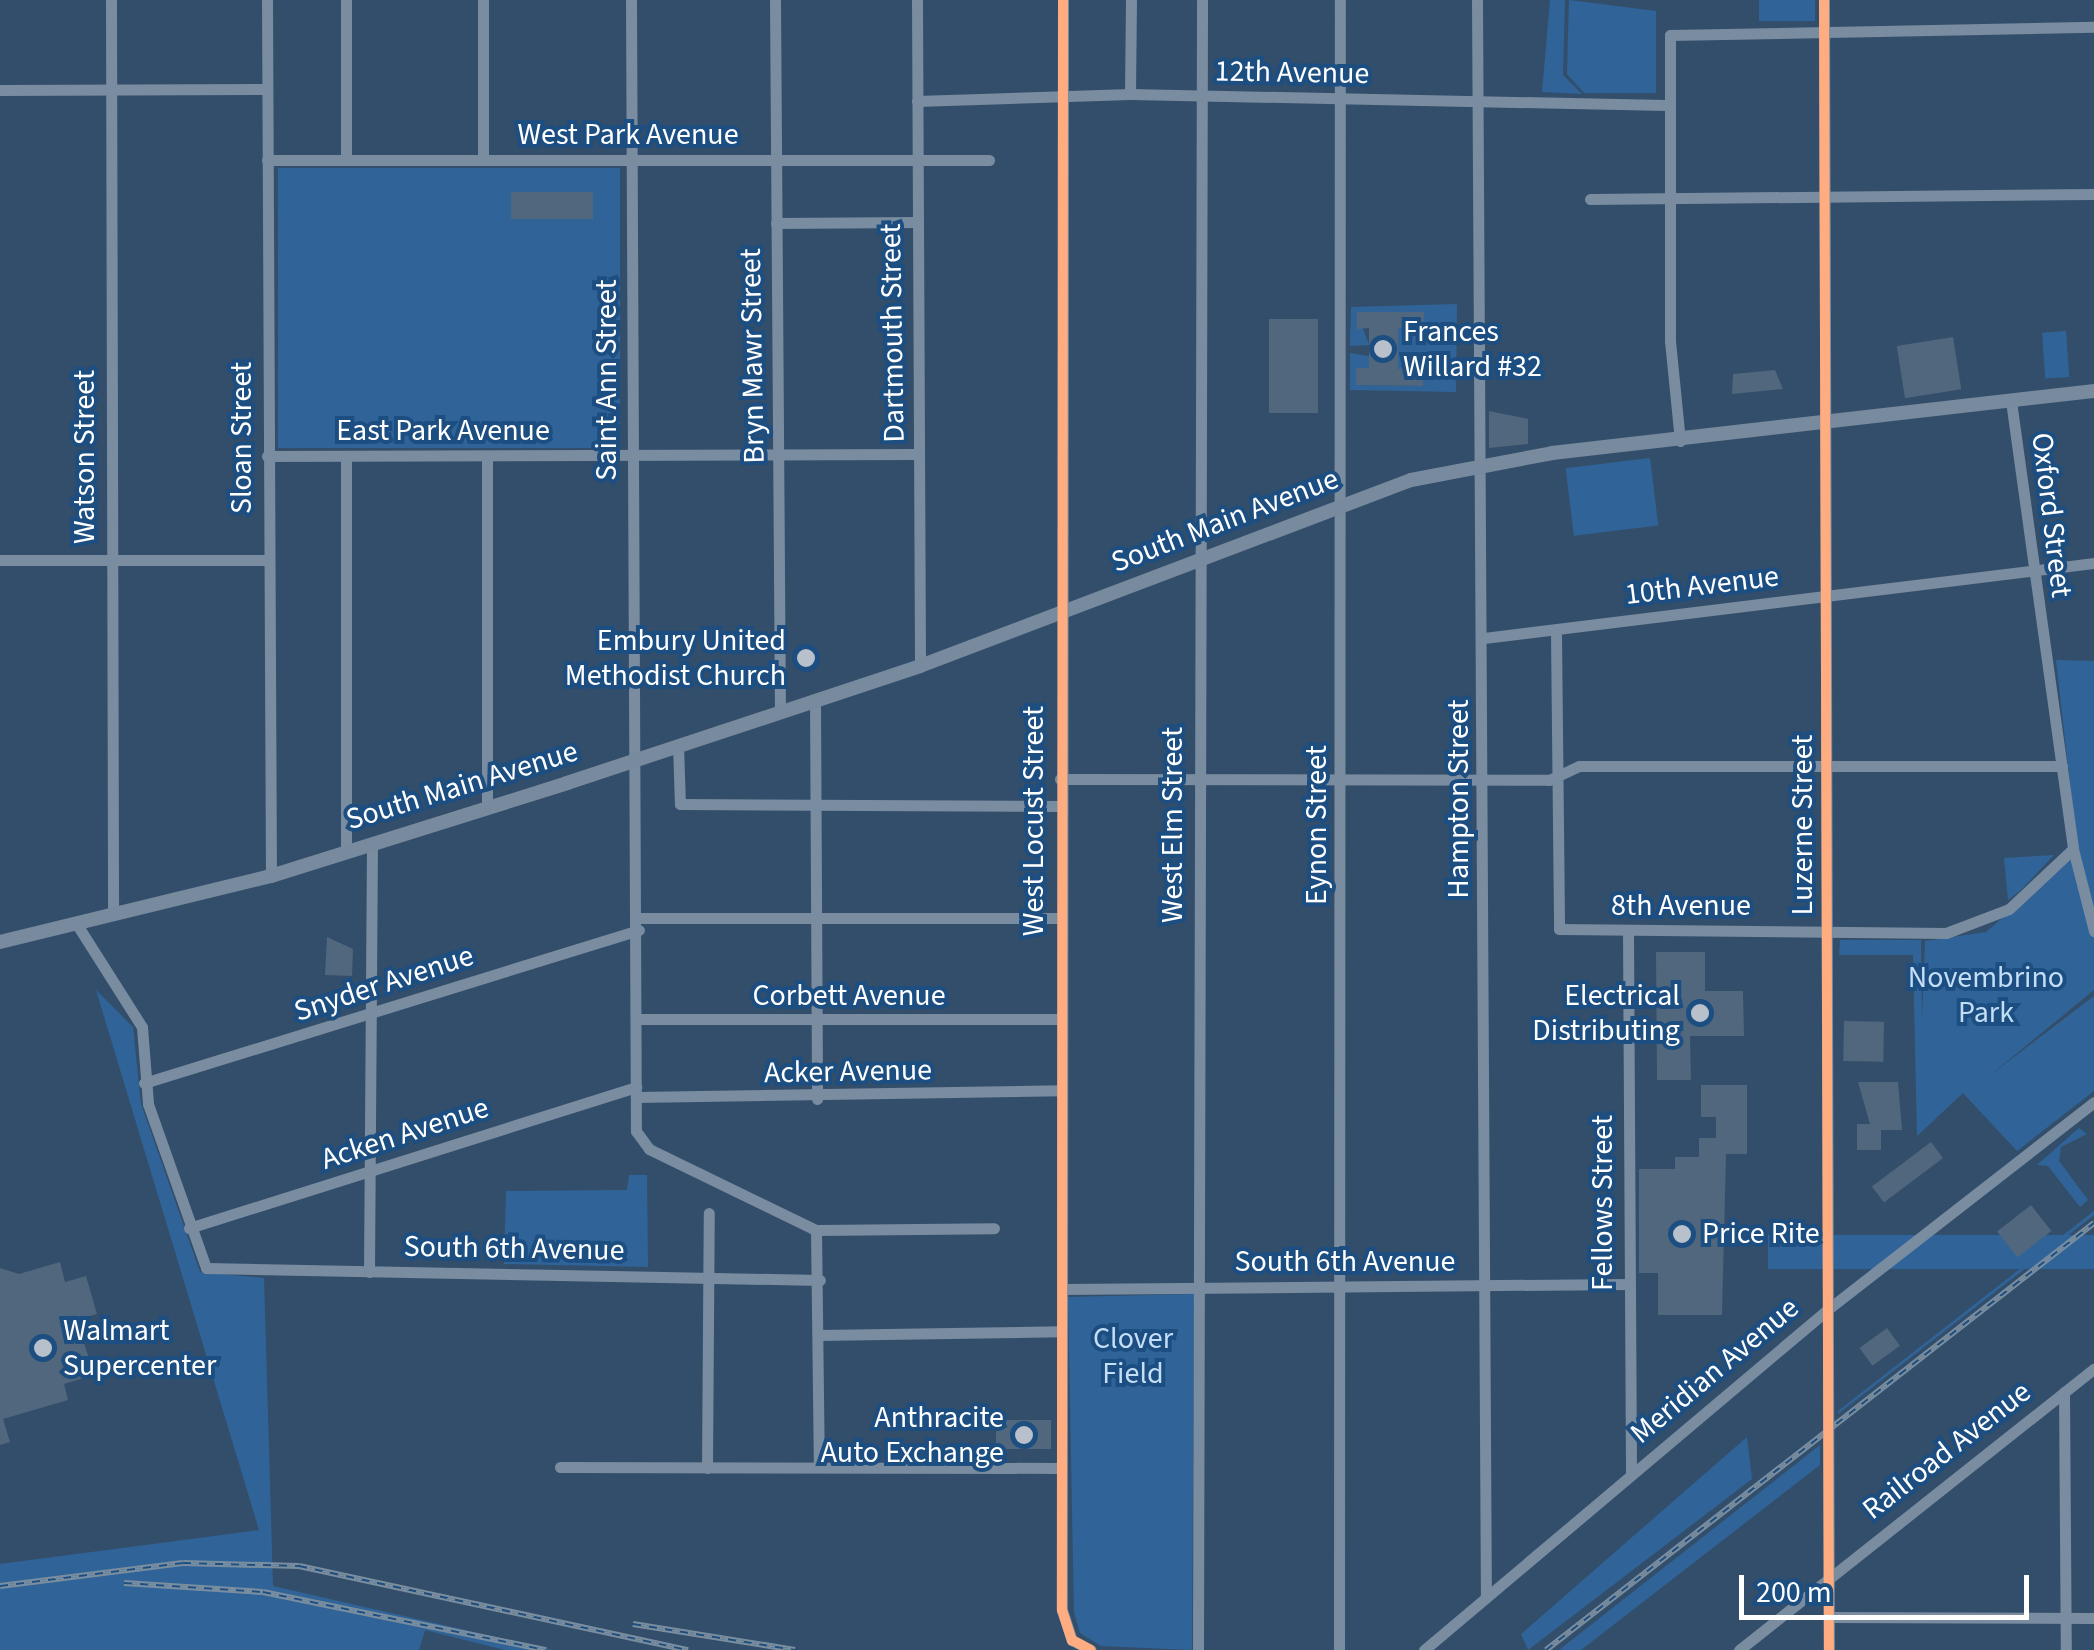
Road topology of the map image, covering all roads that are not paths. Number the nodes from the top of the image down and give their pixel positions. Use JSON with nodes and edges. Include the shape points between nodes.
{"nodes":[{"id":1,"x":112,"y":0,"type":"edge"},
{"id":2,"x":268,"y":0,"type":"edge"},
{"id":3,"x":346,"y":0,"type":"edge"},
{"id":4,"x":483,"y":0,"type":"edge"},
{"id":5,"x":631,"y":0,"type":"edge"},
{"id":6,"x":775,"y":0,"type":"edge"},
{"id":7,"x":917,"y":0,"type":"edge"},
{"id":8,"x":1064,"y":0,"type":"edge"},
{"id":9,"x":1131,"y":0,"type":"edge"},
{"id":10,"x":1202,"y":0,"type":"edge"},
{"id":11,"x":1340,"y":0,"type":"edge"},
{"id":12,"x":1478,"y":0,"type":"edge"},
{"id":13,"x":1824,"y":0,"type":"edge"},
{"id":14,"x":2094,"y":27,"type":"edge"},
{"id":15,"x":1824,"y":29,"type":"junction"},
{"id":16,"x":111,"y":88,"type":"junction"},
{"id":17,"x":267,"y":89,"type":"junction"},
{"id":18,"x":0,"y":90,"type":"edge"},
{"id":19,"x":1130,"y":94,"type":"junction"},
{"id":20,"x":1061,"y":96,"type":"junction"},
{"id":21,"x":1199,"y":97,"type":"junction"},
{"id":22,"x":1341,"y":98,"type":"junction"},
{"id":23,"x":1478,"y":100,"type":"junction"},
{"id":24,"x":917,"y":101,"type":"junction"},
{"id":25,"x":1666,"y":104,"type":"junction"},
{"id":26,"x":267,"y":160,"type":"junction"},
{"id":27,"x":346,"y":160,"type":"junction"},
{"id":28,"x":483,"y":160,"type":"junction"},
{"id":29,"x":632,"y":160,"type":"junction"},
{"id":30,"x":774,"y":160,"type":"junction"},
{"id":31,"x":916,"y":160,"type":"junction"},
{"id":32,"x":990,"y":160,"type":"dead end"},
{"id":33,"x":2094,"y":194,"type":"edge"},
{"id":34,"x":1827,"y":196,"type":"junction"},
{"id":35,"x":1590,"y":199,"type":"dead end"},
{"id":36,"x":1667,"y":202,"type":"junction"},
{"id":37,"x":776,"y":222,"type":"junction"},
{"id":38,"x":916,"y":222,"type":"junction"},
{"id":39,"x":2094,"y":392,"type":"edge"},
{"id":40,"x":2011,"y":400,"type":"junction"},
{"id":41,"x":1826,"y":419,"type":"junction"},
{"id":42,"x":1680,"y":441,"type":"junction"},
{"id":43,"x":920,"y":454,"type":"junction"},
{"id":44,"x":267,"y":456,"type":"junction"},
{"id":45,"x":486,"y":456,"type":"junction"},
{"id":46,"x":779,"y":456,"type":"junction"},
{"id":47,"x":346,"y":457,"type":"junction"},
{"id":48,"x":632,"y":457,"type":"junction"},
{"id":49,"x":1478,"y":464,"type":"junction"},
{"id":50,"x":1338,"y":506,"type":"junction"},
{"id":51,"x":0,"y":560,"type":"edge"},
{"id":52,"x":268,"y":560,"type":"junction"},
{"id":53,"x":110,"y":561,"type":"junction"},
{"id":54,"x":1196,"y":562,"type":"junction"},
{"id":55,"x":2094,"y":564,"type":"edge"},
{"id":56,"x":2030,"y":570,"type":"junction"},
{"id":57,"x":1826,"y":595,"type":"junction"},
{"id":58,"x":1058,"y":612,"type":"junction"},
{"id":59,"x":1556,"y":634,"type":"junction"},
{"id":60,"x":1484,"y":638,"type":"junction"},
{"id":61,"x":920,"y":666,"type":"junction"},
{"id":62,"x":815,"y":700,"type":"junction"},
{"id":63,"x":780,"y":712,"type":"junction"},
{"id":64,"x":678,"y":745,"type":"junction"},
{"id":65,"x":636,"y":760,"type":"junction"},
{"id":66,"x":2062,"y":766,"type":"junction"},
{"id":67,"x":1828,"y":768,"type":"junction"},
{"id":68,"x":1560,"y":774,"type":"junction"},
{"id":69,"x":1198,"y":778,"type":"junction"},
{"id":70,"x":1483,"y":778,"type":"junction"},
{"id":71,"x":1060,"y":780,"type":"junction"},
{"id":72,"x":1343,"y":780,"type":"junction"},
{"id":73,"x":1060,"y":806,"type":"junction"},
{"id":74,"x":487,"y":808,"type":"junction"},
{"id":75,"x":818,"y":808,"type":"junction"},
{"id":76,"x":372,"y":844,"type":"junction"},
{"id":77,"x":2073,"y":849,"type":"junction"},
{"id":78,"x":346,"y":851,"type":"junction"},
{"id":79,"x":270,"y":876,"type":"junction"},
{"id":80,"x":112,"y":914,"type":"junction"},
{"id":81,"x":818,"y":917,"type":"junction"},
{"id":82,"x":1059,"y":918,"type":"junction"},
{"id":83,"x":76,"y":922,"type":"junction"},
{"id":84,"x":639,"y":924,"type":"junction"},
{"id":85,"x":1828,"y":931,"type":"junction"},
{"id":86,"x":2094,"y":931,"type":"edge"},
{"id":87,"x":1628,"y":932,"type":"junction"},
{"id":88,"x":0,"y":942,"type":"edge"},
{"id":89,"x":370,"y":1014,"type":"junction"},
{"id":90,"x":637,"y":1019,"type":"junction"},
{"id":91,"x":1061,"y":1019,"type":"junction"},
{"id":92,"x":818,"y":1022,"type":"junction"},
{"id":93,"x":144,"y":1084,"type":"junction"},
{"id":94,"x":1062,"y":1090,"type":"junction"},
{"id":95,"x":636,"y":1092,"type":"junction"},
{"id":96,"x":817,"y":1099,"type":"junction"},
{"id":97,"x":2094,"y":1102,"type":"edge"},
{"id":98,"x":370,"y":1170,"type":"junction"},
{"id":99,"x":710,"y":1213,"type":"dead end"},
{"id":100,"x":189,"y":1228,"type":"junction"},
{"id":101,"x":994,"y":1228,"type":"dead end"},
{"id":102,"x":816,"y":1230,"type":"junction"},
{"id":103,"x":369,"y":1272,"type":"junction"},
{"id":104,"x":709,"y":1277,"type":"junction"},
{"id":105,"x":820,"y":1280,"type":"junction"},
{"id":106,"x":1628,"y":1284,"type":"junction"},
{"id":107,"x":1343,"y":1286,"type":"junction"},
{"id":108,"x":1484,"y":1287,"type":"junction"},
{"id":109,"x":1062,"y":1288,"type":"junction"},
{"id":110,"x":1199,"y":1288,"type":"junction"},
{"id":111,"x":1827,"y":1310,"type":"junction"},
{"id":112,"x":1062,"y":1331,"type":"junction"},
{"id":113,"x":819,"y":1334,"type":"junction"},
{"id":114,"x":2094,"y":1369,"type":"edge"},
{"id":115,"x":2064,"y":1392,"type":"junction"},
{"id":116,"x":560,"y":1467,"type":"dead end"},
{"id":117,"x":819,"y":1467,"type":"junction"},
{"id":118,"x":707,"y":1468,"type":"junction"},
{"id":119,"x":1061,"y":1468,"type":"junction"},
{"id":120,"x":1631,"y":1474,"type":"junction"},
{"id":121,"x":1829,"y":1575,"type":"junction"},
{"id":122,"x":1486,"y":1598,"type":"junction"},
{"id":123,"x":1828,"y":1617,"type":"junction"},
{"id":124,"x":2067,"y":1618,"type":"junction"},
{"id":125,"x":2094,"y":1618,"type":"edge"},
{"id":126,"x":1091,"y":1650,"type":"edge"},
{"id":127,"x":1198,"y":1650,"type":"edge"},
{"id":128,"x":1339,"y":1650,"type":"edge"},
{"id":129,"x":1424,"y":1650,"type":"edge"},
{"id":130,"x":1739,"y":1650,"type":"edge"},
{"id":131,"x":1830,"y":1650,"type":"edge"},
{"id":132,"x":2066,"y":1650,"type":"edge"}],
"edges":[{"from":1,"to":16,"type":"street","name":"Watson Street"},
{"from":2,"to":17,"type":"street","name":"Sloan Street"},
{"from":3,"to":27,"type":"street"},
{"from":4,"to":28,"type":"street"},
{"from":5,"to":29,"type":"street","name":"Saint Ann Street"},
{"from":6,"to":30,"type":"street","name":"Bryn Mawr Street"},
{"from":7,"to":24,"type":"street","name":"Dartmouth Street"},
{"from":8,"to":20,"type":"street","name":"West Locust Street"},
{"from":9,"to":19,"type":"street"},
{"from":10,"to":21,"type":"street","name":"West Elm Street"},
{"from":11,"to":22,"type":"street","name":"Eynon Street"},
{"from":12,"to":23,"type":"street","name":"Hampton Street"},
{"from":13,"to":15,"type":"street","name":"Luzerne Street"},
{"from":14,"to":15,"type":"street"},
{"from":15,"to":25,"type":"street","via":[[1670,35]]},
{"from":15,"to":34,"type":"street","name":"Luzerne Street"},
{"from":16,"to":17,"type":"street"},
{"from":16,"to":18,"type":"street"},
{"from":16,"to":53,"type":"street","name":"Watson Street"},
{"from":17,"to":26,"type":"street","name":"Sloan Street"},
{"from":19,"to":20,"type":"street","name":"12th Avenue"},
{"from":19,"to":21,"type":"street","name":"12th Avenue"},
{"from":20,"to":24,"type":"street","name":"12th Avenue"},
{"from":20,"to":58,"type":"street","name":"West Locust Street"},
{"from":21,"to":22,"type":"street","name":"12th Avenue"},
{"from":21,"to":54,"type":"street","name":"West Elm Street"},
{"from":22,"to":23,"type":"street","name":"12th Avenue"},
{"from":22,"to":50,"type":"street","name":"Eynon Street"},
{"from":23,"to":25,"type":"street","name":"12th Avenue"},
{"from":23,"to":49,"type":"street","name":"Hampton Street"},
{"from":24,"to":31,"type":"street","name":"Dartmouth Street"},
{"from":25,"to":36,"type":"street"},
{"from":26,"to":27,"type":"street","name":"West Park Avenue"},
{"from":26,"to":44,"type":"street","name":"Sloan Street"},
{"from":27,"to":28,"type":"street","name":"West Park Avenue"},
{"from":28,"to":29,"type":"street","name":"West Park Avenue"},
{"from":29,"to":30,"type":"street","name":"West Park Avenue"},
{"from":29,"to":48,"type":"street","name":"Saint Ann Street"},
{"from":30,"to":31,"type":"street","name":"West Park Avenue"},
{"from":30,"to":37,"type":"street","name":"Bryn Mawr Street"},
{"from":31,"to":32,"type":"street","name":"West Park Avenue"},
{"from":31,"to":38,"type":"street","name":"Dartmouth Street"},
{"from":33,"to":34,"type":"street"},
{"from":34,"to":36,"type":"street"},
{"from":34,"to":41,"type":"street","name":"Luzerne Street"},
{"from":35,"to":36,"type":"street"},
{"from":36,"to":42,"type":"street"},
{"from":37,"to":38,"type":"street"},
{"from":37,"to":46,"type":"street","name":"Bryn Mawr Street"},
{"from":38,"to":43,"type":"street","name":"Dartmouth Street"},
{"from":39,"to":40,"type":"main road","name":"South Main Avenue"},
{"from":40,"to":41,"type":"main road","name":"South Main Avenue"},
{"from":40,"to":56,"type":"street","name":"Oxford Street"},
{"from":41,"to":42,"type":"main road","name":"South Main Avenue"},
{"from":41,"to":57,"type":"street","name":"Luzerne Street"},
{"from":42,"to":49,"type":"main road","name":"South Main Avenue"},
{"from":43,"to":46,"type":"street","name":"East Park Avenue"},
{"from":43,"to":61,"type":"street","name":"Dartmouth Street"},
{"from":44,"to":47,"type":"street","name":"East Park Avenue"},
{"from":44,"to":52,"type":"street","name":"Sloan Street"},
{"from":45,"to":47,"type":"street","name":"East Park Avenue"},
{"from":45,"to":48,"type":"street","name":"East Park Avenue"},
{"from":45,"to":74,"type":"street"},
{"from":46,"to":48,"type":"street","name":"East Park Avenue"},
{"from":46,"to":63,"type":"street","name":"Bryn Mawr Street"},
{"from":47,"to":78,"type":"street"},
{"from":48,"to":65,"type":"street","name":"Saint Ann Street"},
{"from":49,"to":50,"type":"main road","name":"South Main Avenue"},
{"from":49,"to":60,"type":"street","name":"Hampton Street"},
{"from":50,"to":54,"type":"main road","name":"South Main Avenue"},
{"from":50,"to":72,"type":"street","name":"Eynon Street"},
{"from":51,"to":53,"type":"street"},
{"from":52,"to":53,"type":"street"},
{"from":52,"to":79,"type":"street","name":"Sloan Street"},
{"from":53,"to":80,"type":"street","name":"Watson Street"},
{"from":54,"to":58,"type":"main road","name":"South Main Avenue"},
{"from":54,"to":69,"type":"street","name":"West Elm Street"},
{"from":55,"to":56,"type":"street","name":"10th Avenue"},
{"from":56,"to":57,"type":"street","name":"10th Avenue"},
{"from":56,"to":66,"type":"street","name":"Oxford Street"},
{"from":57,"to":59,"type":"street","name":"10th Avenue"},
{"from":57,"to":67,"type":"street","name":"Luzerne Street"},
{"from":58,"to":61,"type":"main road","name":"South Main Avenue"},
{"from":58,"to":71,"type":"street","name":"West Locust Street"},
{"from":59,"to":60,"type":"street","name":"10th Avenue"},
{"from":59,"to":68,"type":"street"},
{"from":60,"to":70,"type":"street","name":"Hampton Street"},
{"from":61,"to":62,"type":"main road","name":"South Main Avenue"},
{"from":62,"to":63,"type":"main road","name":"South Main Avenue"},
{"from":62,"to":75,"type":"street"},
{"from":63,"to":64,"type":"main road","name":"South Main Avenue"},
{"from":64,"to":65,"type":"main road","name":"South Main Avenue"},
{"from":64,"to":75,"type":"street","via":[[680,804]]},
{"from":65,"to":74,"type":"main road","name":"South Main Avenue"},
{"from":65,"to":84,"type":"street","name":"Saint Ann Street"},
{"from":66,"to":67,"type":"street"},
{"from":66,"to":77,"type":"street","name":"Oxford Street"},
{"from":67,"to":68,"type":"street","via":[[1580,766]]},
{"from":67,"to":85,"type":"street","name":"Luzerne Street"},
{"from":68,"to":70,"type":"street"},
{"from":68,"to":87,"type":"street","name":"8th Avenue","via":[[1559,930]]},
{"from":69,"to":71,"type":"street"},
{"from":69,"to":72,"type":"street"},
{"from":69,"to":110,"type":"street","name":"West Elm Street"},
{"from":70,"to":72,"type":"street"},
{"from":70,"to":108,"type":"street","name":"Hampton Street"},
{"from":71,"to":73,"type":"street","name":"West Locust Street"},
{"from":72,"to":107,"type":"street","name":"Eynon Street"},
{"from":73,"to":75,"type":"street"},
{"from":73,"to":82,"type":"street","name":"West Locust Street"},
{"from":74,"to":76,"type":"main road","name":"South Main Avenue"},
{"from":75,"to":81,"type":"street"},
{"from":76,"to":78,"type":"main road","name":"South Main Avenue"},
{"from":76,"to":89,"type":"street"},
{"from":77,"to":85,"type":"street","name":"8th Avenue","via":[[1985,924],[1946,933]]},
{"from":77,"to":86,"type":"street","name":"Oxford Street"},
{"from":78,"to":79,"type":"main road","name":"South Main Avenue"},
{"from":79,"to":80,"type":"main road","name":"South Main Avenue"},
{"from":80,"to":83,"type":"main road","name":"South Main Avenue"},
{"from":81,"to":82,"type":"street","name":"Snyder Avenue"},
{"from":81,"to":84,"type":"street","name":"Snyder Avenue"},
{"from":81,"to":92,"type":"street"},
{"from":82,"to":91,"type":"street","name":"West Locust Street"},
{"from":83,"to":88,"type":"main road","name":"South Main Avenue"},
{"from":83,"to":93,"type":"street","via":[[142,1027]]},
{"from":84,"to":89,"type":"street","name":"Snyder Avenue"},
{"from":84,"to":90,"type":"street","name":"Saint Ann Street"},
{"from":85,"to":87,"type":"street","name":"8th Avenue"},
{"from":85,"to":111,"type":"street","name":"Luzerne Street"},
{"from":87,"to":106,"type":"street","name":"Fellows Street"},
{"from":89,"to":93,"type":"street","name":"Snyder Avenue"},
{"from":89,"to":98,"type":"street"},
{"from":90,"to":92,"type":"street","name":"Corbett Avenue"},
{"from":90,"to":95,"type":"street","name":"Saint Ann Street"},
{"from":91,"to":92,"type":"street","name":"Corbett Avenue"},
{"from":91,"to":94,"type":"street","name":"West Locust Street"},
{"from":92,"to":96,"type":"street"},
{"from":93,"to":100,"type":"street"},
{"from":94,"to":96,"type":"street","name":"Acker Avenue"},
{"from":94,"to":109,"type":"street","name":"West Locust Street"},
{"from":95,"to":96,"type":"street","name":"Acker Avenue"},
{"from":95,"to":98,"type":"street","name":"Acken Avenue"},
{"from":95,"to":102,"type":"street","name":"Saint Ann Street","via":[[636,1132],[650,1149]]},
{"from":97,"to":111,"type":"street","name":"Meridian Avenue"},
{"from":98,"to":100,"type":"street","name":"Acken Avenue"},
{"from":98,"to":103,"type":"street"},
{"from":99,"to":104,"type":"street"},
{"from":100,"to":103,"type":"street","name":"South 6th Avenue","via":[[206,1268]]},
{"from":101,"to":102,"type":"street"},
{"from":102,"to":105,"type":"street"},
{"from":103,"to":104,"type":"street","name":"South 6th Avenue"},
{"from":104,"to":105,"type":"street","name":"South 6th Avenue"},
{"from":104,"to":118,"type":"street"},
{"from":105,"to":113,"type":"street"},
{"from":106,"to":108,"type":"street","name":"South 6th Avenue"},
{"from":106,"to":120,"type":"street","name":"Fellows Street"},
{"from":107,"to":108,"type":"street","name":"South 6th Avenue"},
{"from":107,"to":110,"type":"street","name":"South 6th Avenue"},
{"from":107,"to":128,"type":"street","name":"Eynon Street"},
{"from":108,"to":122,"type":"street","name":"Hampton Street"},
{"from":109,"to":110,"type":"street","name":"South 6th Avenue"},
{"from":109,"to":112,"type":"street","name":"West Locust Street"},
{"from":110,"to":127,"type":"street","name":"West Elm Street"},
{"from":111,"to":120,"type":"street","name":"Meridian Avenue"},
{"from":111,"to":121,"type":"street","name":"Luzerne Street"},
{"from":112,"to":113,"type":"street"},
{"from":112,"to":119,"type":"street","name":"West Locust Street"},
{"from":113,"to":117,"type":"street"},
{"from":114,"to":115,"type":"street","name":"Railroad Avenue"},
{"from":115,"to":121,"type":"street","name":"Railroad Avenue"},
{"from":115,"to":124,"type":"street"},
{"from":116,"to":118,"type":"street"},
{"from":117,"to":118,"type":"street"},
{"from":117,"to":119,"type":"street"},
{"from":119,"to":126,"type":"street","name":"West Locust Street","via":[[1062,1621],[1072,1640]]},
{"from":120,"to":122,"type":"street","name":"Meridian Avenue"},
{"from":121,"to":123,"type":"street","name":"Luzerne Street"},
{"from":121,"to":130,"type":"street","name":"Railroad Avenue"},
{"from":122,"to":129,"type":"street","name":"Meridian Avenue"},
{"from":123,"to":124,"type":"street"},
{"from":123,"to":131,"type":"street","name":"Luzerne Street"},
{"from":124,"to":125,"type":"street"},
{"from":124,"to":132,"type":"street"}]}
